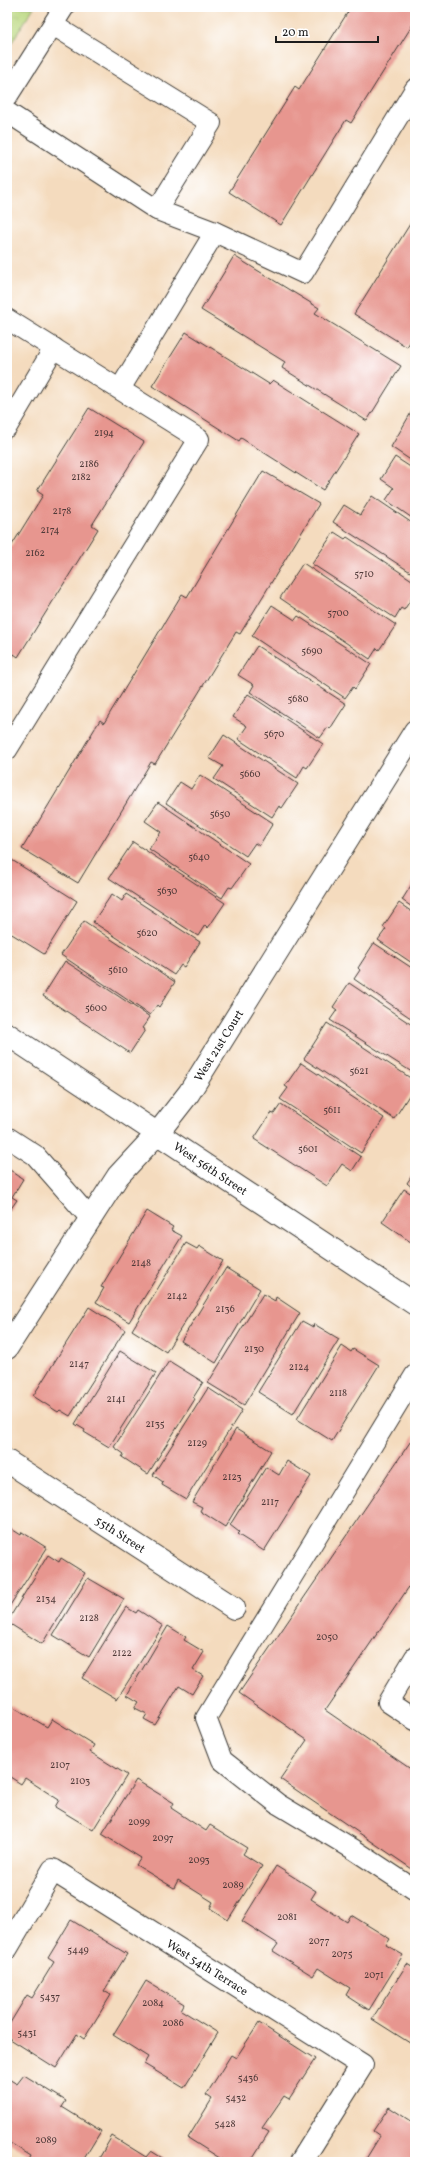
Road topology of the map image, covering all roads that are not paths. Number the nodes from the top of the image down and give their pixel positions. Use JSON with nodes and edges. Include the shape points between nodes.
{"nodes":[{"id":1,"x":64,"y":7,"type":"edge"},
{"id":2,"x":53,"y":24,"type":"junction"},
{"id":3,"x":415,"y":89,"type":"edge"},
{"id":4,"x":7,"y":97,"type":"edge"},
{"id":5,"x":7,"y":112,"type":"edge"},
{"id":6,"x":157,"y":210,"type":"junction"},
{"id":7,"x":215,"y":232,"type":"junction"},
{"id":8,"x":7,"y":319,"type":"edge"},
{"id":9,"x":54,"y":348,"type":"junction"},
{"id":10,"x":120,"y":389,"type":"junction"},
{"id":11,"x":7,"y":427,"type":"edge"},
{"id":12,"x":415,"y":732,"type":"edge"},
{"id":13,"x":7,"y":750,"type":"edge"},
{"id":14,"x":7,"y":1034,"type":"edge"},
{"id":15,"x":157,"y":1134,"type":"junction"},
{"id":16,"x":7,"y":1136,"type":"edge"},
{"id":17,"x":90,"y":1218,"type":"junction"},
{"id":18,"x":415,"y":1304,"type":"edge"},
{"id":19,"x":7,"y":1348,"type":"edge"},
{"id":20,"x":415,"y":1375,"type":"edge"},
{"id":21,"x":7,"y":1461,"type":"edge"},
{"id":22,"x":234,"y":1608,"type":"dead end"},
{"id":23,"x":415,"y":1657,"type":"edge"},
{"id":24,"x":415,"y":1720,"type":"edge"},
{"id":25,"x":415,"y":1890,"type":"edge"},
{"id":26,"x":7,"y":1948,"type":"edge"},
{"id":27,"x":301,"y":2162,"type":"edge"}],
"edges":[{"from":1,"to":2,"type":"lane"},
{"from":2,"to":4,"type":"lane"},
{"from":2,"to":6,"type":"lane","via":[[211,123]]},
{"from":3,"to":7,"type":"lane","via":[[303,273]]},
{"from":5,"to":6,"type":"lane"},
{"from":6,"to":7,"type":"lane"},
{"from":7,"to":10,"type":"lane"},
{"from":8,"to":9,"type":"lane"},
{"from":9,"to":10,"type":"lane"},
{"from":9,"to":11,"type":"lane"},
{"from":10,"to":13,"type":"lane","via":[[198,439]]},
{"from":12,"to":15,"type":"street","name":"West 21st Court","via":[[189,1093]]},
{"from":14,"to":15,"type":"street","name":"West 56th Street"},
{"from":15,"to":17,"type":"street","name":"West 21st Court","via":[[118,1176]]},
{"from":15,"to":18,"type":"street","name":"West 56th Street"},
{"from":16,"to":17,"type":"lane","via":[[35,1155]]},
{"from":17,"to":19,"type":"street","name":"West 21st Court"},
{"from":20,"to":25,"type":"lane","via":[[206,1718],[222,1760],[278,1804]]},
{"from":21,"to":22,"type":"street","name":"55th Street"},
{"from":23,"to":24,"type":"lane","via":[[388,1702]]},
{"from":26,"to":27,"type":"street","name":"West 54th Terrace","via":[[53,1870],[362,2065]]}]}
